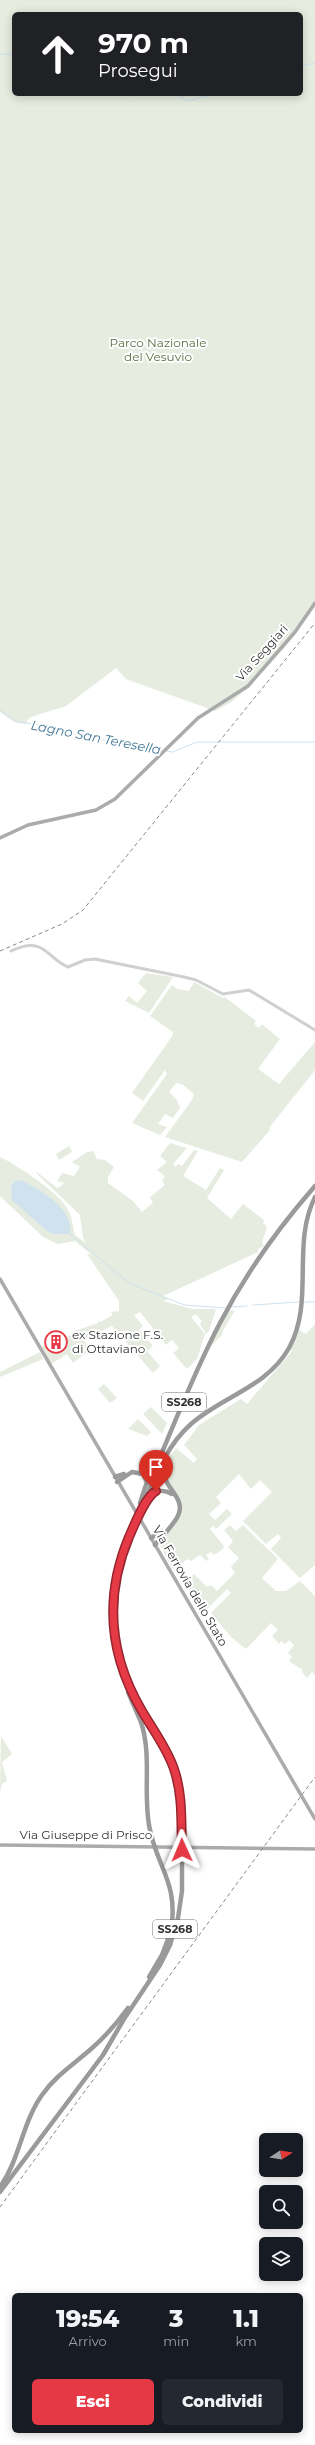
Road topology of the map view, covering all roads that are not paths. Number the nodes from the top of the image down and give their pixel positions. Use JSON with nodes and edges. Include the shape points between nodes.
{"nodes":[{"id":1,"x":315,"y":603,"type":"edge"},
{"id":2,"x":0,"y":838,"type":"edge"},
{"id":3,"x":11,"y":951,"type":"dead end"},
{"id":4,"x":315,"y":1030,"type":"edge"},
{"id":5,"x":315,"y":1186,"type":"edge"},
{"id":6,"x":315,"y":1197,"type":"edge"},
{"id":7,"x":0,"y":1279,"type":"edge"},
{"id":8,"x":166,"y":1451,"type":"junction"},
{"id":9,"x":116,"y":1479,"type":"junction"},
{"id":10,"x":140,"y":1508,"type":"junction"},
{"id":11,"x":136,"y":1519,"type":"junction"},
{"id":12,"x":151,"y":1538,"type":"junction"},
{"id":13,"x":155,"y":1545,"type":"junction"},
{"id":14,"x":115,"y":1572,"type":"junction"},
{"id":15,"x":315,"y":1819,"type":"edge"},
{"id":16,"x":0,"y":1845,"type":"edge"},
{"id":17,"x":315,"y":1849,"type":"edge"},
{"id":18,"x":136,"y":1999,"type":"junction"},
{"id":19,"x":0,"y":2187,"type":"edge"},
{"id":20,"x":0,"y":2192,"type":"edge"}],
"edges":[{"from":1,"to":2,"type":"main road","name":"Via Seggiari","via":[[300,626],[248,686],[198,718],[127,789],[102,808],[28,825]]},
{"from":3,"to":4,"type":"street","via":[[29,946],[43,948],[68,967],[85,960],[95,960],[196,980],[223,994],[249,990]]},
{"from":5,"to":8,"type":"highway","number":"SS268","via":[[287,1221],[226,1311],[203,1358]]},
{"from":6,"to":8,"type":"highway","number":"SS268","via":[[303,1235],[300,1314],[288,1348],[276,1366],[260,1381],[195,1421]]},
{"from":7,"to":9,"type":"main road","name":"Via Ferrovia dello Stato"},
{"from":8,"to":9,"type":"highway","via":[[148,1471],[131,1470]]},
{"from":8,"to":10,"type":"highway","number":"SS268"},
{"from":8,"to":13,"type":"highway","via":[[164,1475],[167,1485],[178,1499],[180,1508],[178,1517]]},
{"from":9,"to":10,"type":"highway","via":[[132,1472],[143,1474],[147,1482]]},
{"from":9,"to":12,"type":"main road","name":"Via Ferrovia dello Stato"},
{"from":10,"to":11,"type":"highway","number":"SS268"},
{"from":10,"to":12,"type":"highway","via":[[156,1491],[167,1491],[175,1496],[178,1502],[176,1516],[158,1535]]},
{"from":11,"to":14,"type":"highway","number":"SS268"},
{"from":11,"to":14,"type":"highway","number":"SS268"},
{"from":12,"to":13,"type":"main road","name":"Via Ferrovia dello Stato"},
{"from":13,"to":15,"type":"main road","name":"Via Ferrovia dello Stato"},
{"from":14,"to":18,"type":"highway","number":"SS268","bridge":true,"via":[[109,1609],[112,1644],[120,1672],[141,1722],[148,1761],[149,1827],[170,1886],[173,1909],[171,1931],[158,1964]]},
{"from":14,"to":18,"type":"highway","number":"SS268","bridge":true,"via":[[112,1614],[116,1650],[129,1687],[169,1756],[180,1794],[182,1891],[175,1931],[160,1965]]},
{"from":16,"to":17,"type":"main road","name":"Via Giuseppe di Prisco"},
{"from":18,"to":19,"type":"highway","number":"SS268","via":[[98,2042],[48,2086],[34,2108],[12,2166]]},
{"from":18,"to":20,"type":"highway","number":"SS268","via":[[104,2055]]}]}
